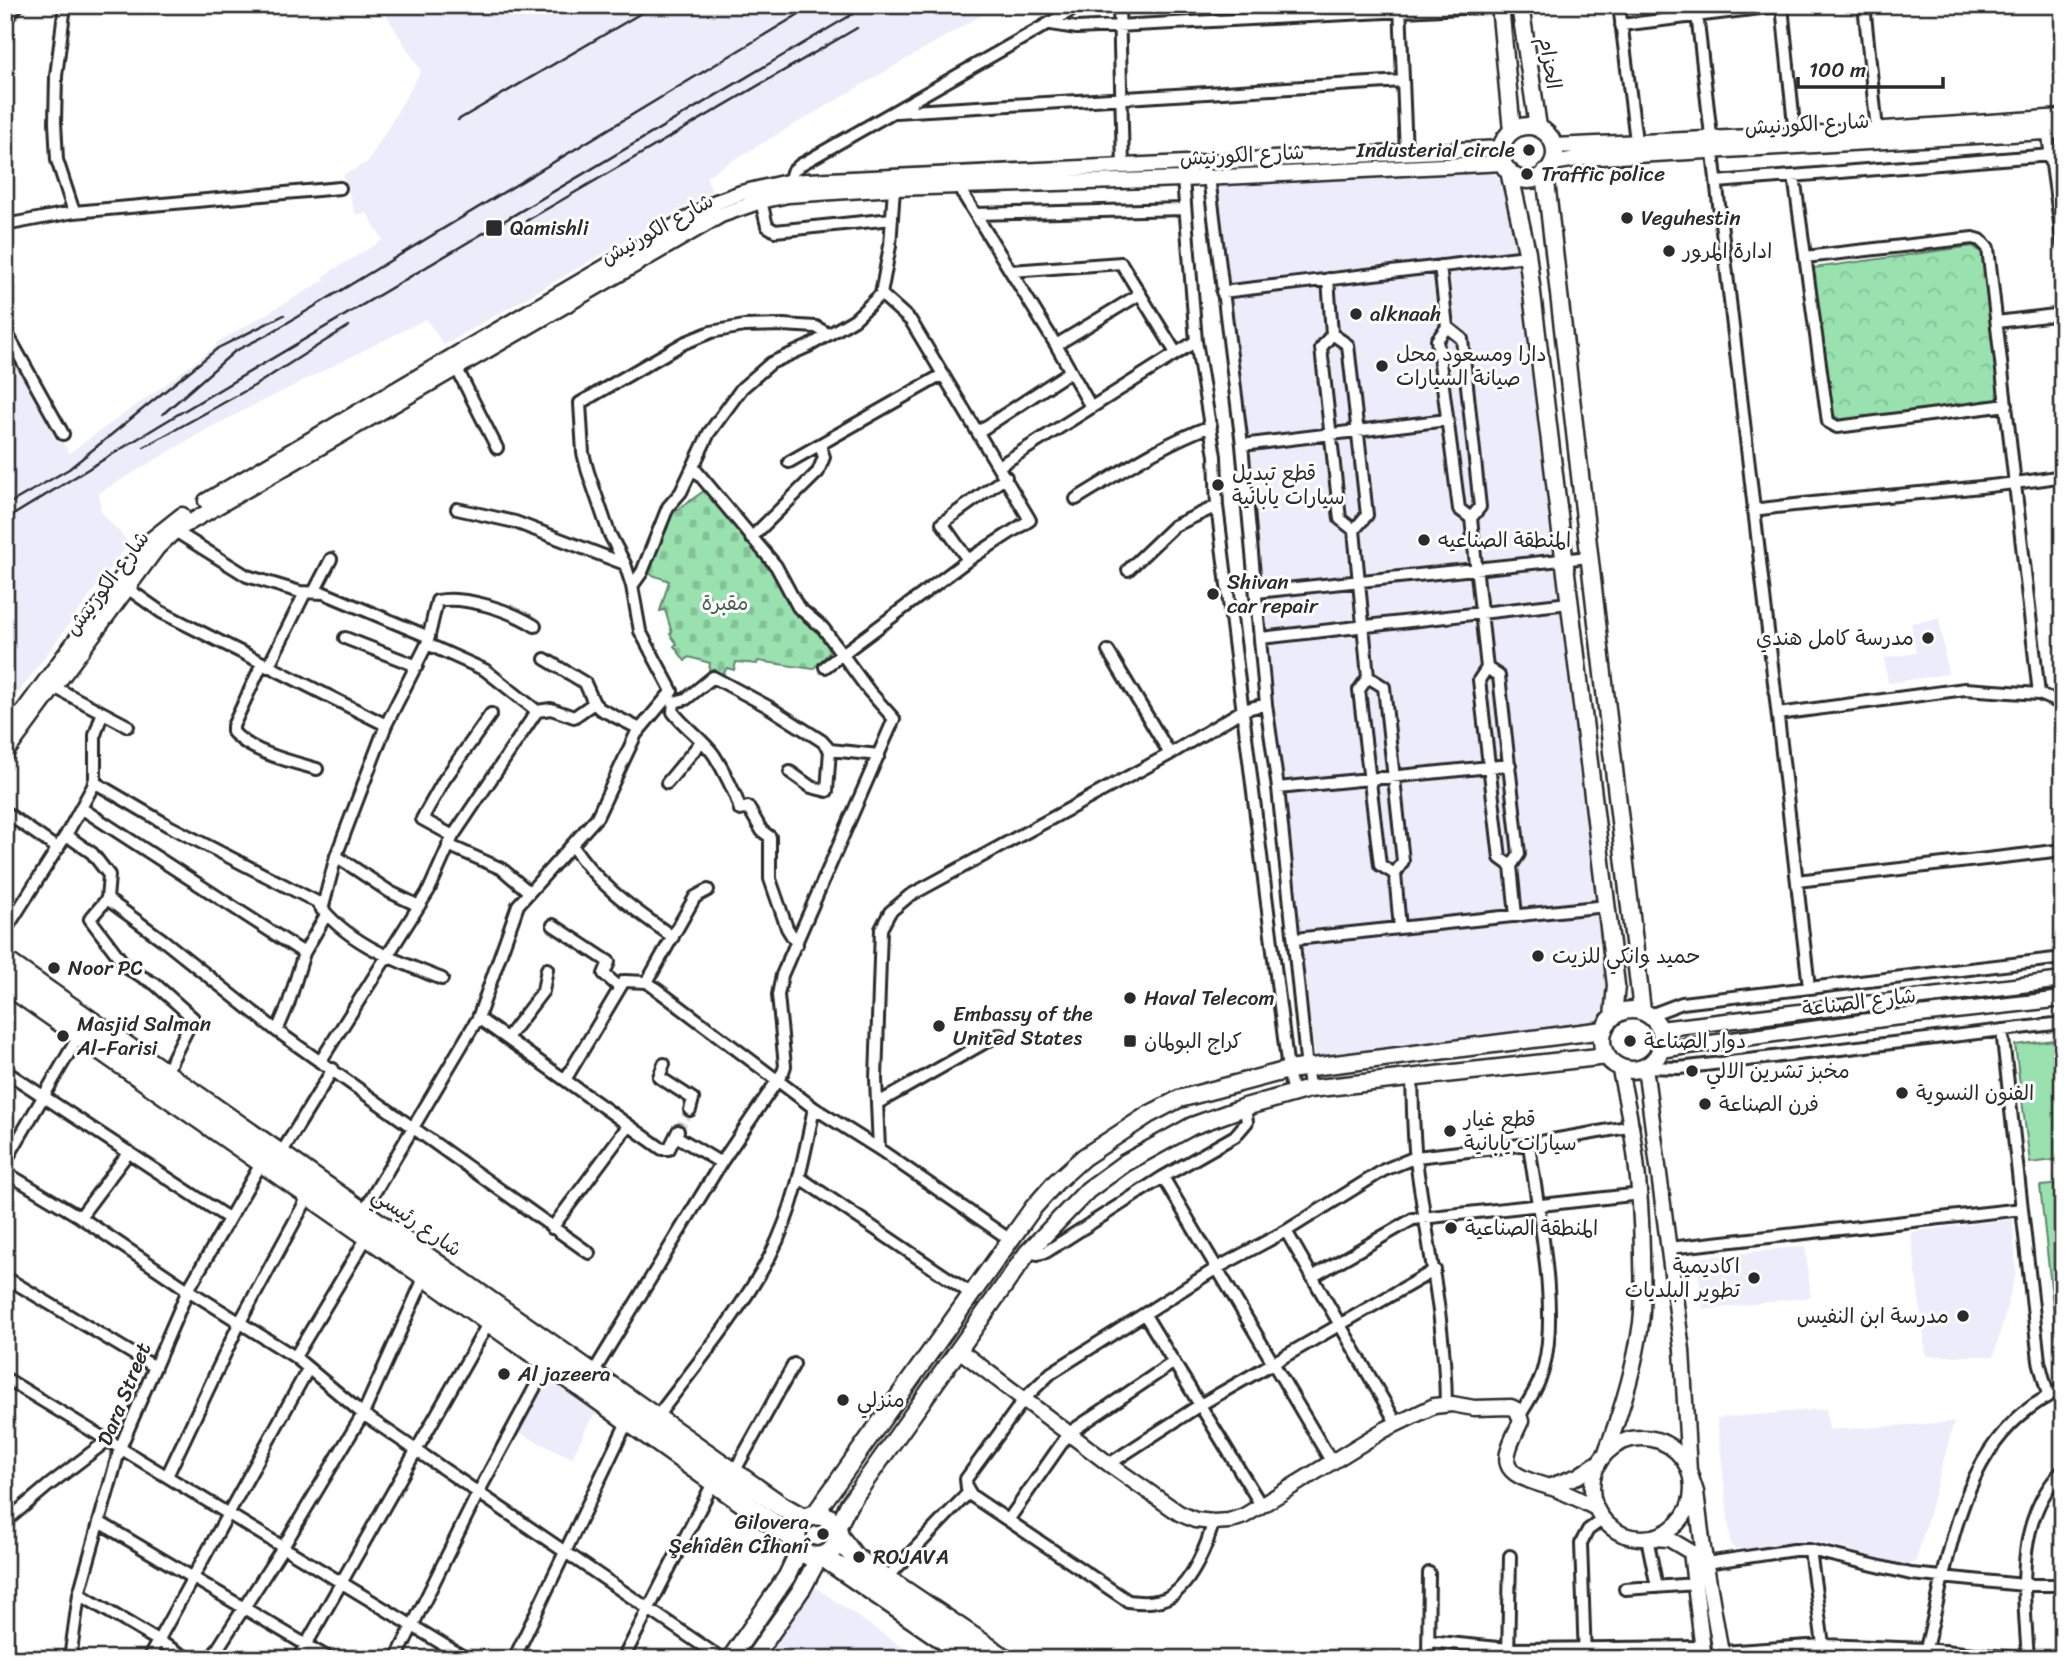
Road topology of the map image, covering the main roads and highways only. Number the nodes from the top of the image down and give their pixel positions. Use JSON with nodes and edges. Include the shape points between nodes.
{"nodes":[{"id":1,"x":1520,"y":5,"type":"edge"},
{"id":2,"x":1500,"y":6,"type":"edge"},
{"id":3,"x":1538,"y":128,"type":"junction"},
{"id":4,"x":1512,"y":131,"type":"junction"},
{"id":5,"x":1505,"y":161,"type":"junction"},
{"id":6,"x":1549,"y":168,"type":"junction"},
{"id":7,"x":5,"y":961,"type":"edge"},
{"id":8,"x":5,"y":983,"type":"edge"},
{"id":9,"x":1646,"y":1013,"type":"junction"},
{"id":10,"x":1608,"y":1023,"type":"junction"},
{"id":11,"x":1613,"y":1061,"type":"junction"},
{"id":12,"x":271,"y":1158,"type":"junction"},
{"id":13,"x":363,"y":1223,"type":"junction"},
{"id":14,"x":1009,"y":1239,"type":"junction"},
{"id":15,"x":1028,"y":1252,"type":"junction"},
{"id":16,"x":809,"y":1517,"type":"junction"},
{"id":17,"x":838,"y":1532,"type":"junction"},
{"id":18,"x":798,"y":1545,"type":"junction"},
{"id":19,"x":821,"y":1556,"type":"junction"},
{"id":20,"x":730,"y":1659,"type":"edge"},
{"id":21,"x":752,"y":1659,"type":"edge"},
{"id":22,"x":972,"y":1659,"type":"edge"},
{"id":23,"x":1005,"y":1659,"type":"edge"}],
"edges":[{"from":1,"to":3,"type":"main road","name":"الحزام"},
{"from":2,"to":4,"type":"main road"},
{"from":3,"to":4,"type":"main road"},
{"from":3,"to":6,"type":"main road","via":[[1555,146]]},
{"from":4,"to":5,"type":"main road","via":[[1505,138]]},
{"from":5,"to":6,"type":"main road","via":[[1527,179]]},
{"from":5,"to":10,"type":"main road","via":[[1526,241],[1616,985]]},
{"from":6,"to":9,"type":"main road","via":[[1589,557]]},
{"from":7,"to":12,"type":"highway","name":"شارع رئيسي","via":[[165,1074]]},
{"from":8,"to":12,"type":"highway","name":"شارع رئيسي"},
{"from":9,"to":10,"type":"main road","via":[[1627,1010]]},
{"from":9,"to":11,"type":"main road","via":[[1660,1029],[1662,1043],[1654,1060],[1632,1069]]},
{"from":10,"to":11,"type":"main road","via":[[1603,1048]]},
{"from":10,"to":14,"type":"main road","via":[[1288,1070],[1179,1099],[1109,1139],[1071,1168]]},
{"from":11,"to":15,"type":"main road","via":[[1301,1092],[1245,1107],[1192,1126],[1125,1163],[1088,1190]]},
{"from":12,"to":13,"type":"highway","name":"شارع رئيسي"},
{"from":12,"to":13,"type":"highway","name":"شارع رئيسي","via":[[309,1195]]},
{"from":13,"to":16,"type":"highway","name":"شارع رئيسي","via":[[593,1373],[781,1506]]},
{"from":13,"to":18,"type":"highway","name":"شارع رئيسي","via":[[425,1276]]},
{"from":14,"to":15,"type":"main road"},
{"from":14,"to":16,"type":"main road"},
{"from":15,"to":17,"type":"main road","via":[[849,1504]]},
{"from":16,"to":17,"type":"highway","name":"شارع رئيسي","via":[[828,1517]]},
{"from":16,"to":18,"type":"highway","via":[[797,1529]]},
{"from":17,"to":19,"type":"highway","via":[[834,1549]]},
{"from":17,"to":23,"type":"highway","name":"شارع رئيسي","via":[[855,1558]]},
{"from":18,"to":19,"type":"highway","name":"شارع رئيسي","via":[[808,1555]]},
{"from":18,"to":20,"type":"main road","via":[[787,1576]]},
{"from":19,"to":21,"type":"main road"},
{"from":19,"to":22,"type":"highway","name":"شارع رئيسي"}]}
